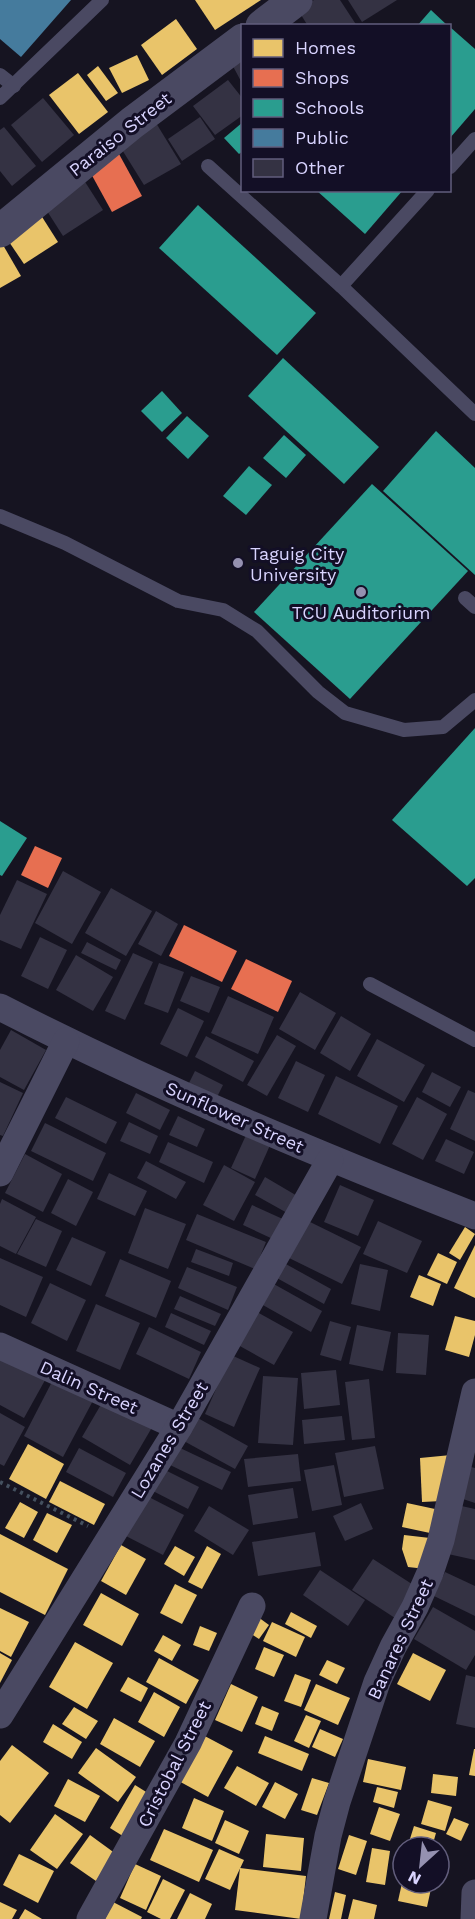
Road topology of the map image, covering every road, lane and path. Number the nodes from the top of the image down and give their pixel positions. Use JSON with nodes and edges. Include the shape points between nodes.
{"nodes":[{"id":1,"x":102,"y":0,"type":"edge"},
{"id":2,"x":296,"y":0,"type":"edge"},
{"id":3,"x":265,"y":24,"type":"edge"},
{"id":4,"x":241,"y":41,"type":"edge"},
{"id":5,"x":0,"y":75,"type":"edge"},
{"id":6,"x":14,"y":86,"type":"junction"},
{"id":7,"x":0,"y":98,"type":"edge"},
{"id":8,"x":475,"y":139,"type":"edge"},
{"id":9,"x":208,"y":166,"type":"dead end"},
{"id":10,"x":451,"y":166,"type":"edge"},
{"id":11,"x":426,"y":192,"type":"edge"},
{"id":12,"x":0,"y":231,"type":"edge"},
{"id":13,"x":341,"y":286,"type":"junction"},
{"id":14,"x":475,"y":414,"type":"edge"},
{"id":15,"x":0,"y":516,"type":"edge"},
{"id":16,"x":475,"y":700,"type":"edge"},
{"id":17,"x":370,"y":984,"type":"dead end"},
{"id":18,"x":0,"y":1007,"type":"edge"},
{"id":19,"x":475,"y":1040,"type":"edge"},
{"id":20,"x":66,"y":1041,"type":"junction"},
{"id":21,"x":330,"y":1160,"type":"junction"},
{"id":22,"x":0,"y":1173,"type":"edge"},
{"id":23,"x":475,"y":1216,"type":"edge"},
{"id":24,"x":0,"y":1346,"type":"edge"},
{"id":25,"x":475,"y":1392,"type":"edge"},
{"id":26,"x":179,"y":1427,"type":"junction"},
{"id":27,"x":0,"y":1482,"type":"edge"},
{"id":28,"x":110,"y":1537,"type":"junction"},
{"id":29,"x":252,"y":1606,"type":"dead end"},
{"id":30,"x":0,"y":1715,"type":"edge"},
{"id":31,"x":475,"y":1893,"type":"edge"},
{"id":32,"x":90,"y":1919,"type":"edge"},
{"id":33,"x":313,"y":1919,"type":"edge"},
{"id":34,"x":474,"y":1919,"type":"edge"}],
"edges":[{"from":1,"to":6,"type":"lane"},
{"from":2,"to":3,"type":"street"},
{"from":4,"to":12,"type":"street","name":"Paraiso Street","via":[[132,123]]},
{"from":5,"to":6,"type":"lane"},
{"from":6,"to":7,"type":"lane"},
{"from":8,"to":10,"type":"lane"},
{"from":9,"to":13,"type":"lane"},
{"from":11,"to":13,"type":"lane"},
{"from":13,"to":14,"type":"lane"},
{"from":15,"to":16,"type":"lane","via":[[65,543],[178,601],[223,610],[257,631],[318,692],[345,713],[404,730],[443,727]]},
{"from":17,"to":19,"type":"lane"},
{"from":18,"to":20,"type":"street","name":"Sunflower Street"},
{"from":20,"to":21,"type":"street","name":"Sunflower Street"},
{"from":20,"to":22,"type":"street"},
{"from":21,"to":23,"type":"street","name":"Sunflower Street"},
{"from":21,"to":26,"type":"street","name":"Lozanes Street"},
{"from":24,"to":26,"type":"street","name":"Dalin Street"},
{"from":25,"to":33,"type":"street","name":"Banares Street","via":[[430,1573],[377,1682],[337,1802]]},
{"from":26,"to":28,"type":"street","name":"Lozanes Street"},
{"from":27,"to":28,"type":"path"},
{"from":28,"to":30,"type":"street","name":"Lozanes Street"},
{"from":29,"to":32,"type":"street","name":"Cristobal Street","via":[[188,1743]]},
{"from":31,"to":34,"type":"street"}]}
